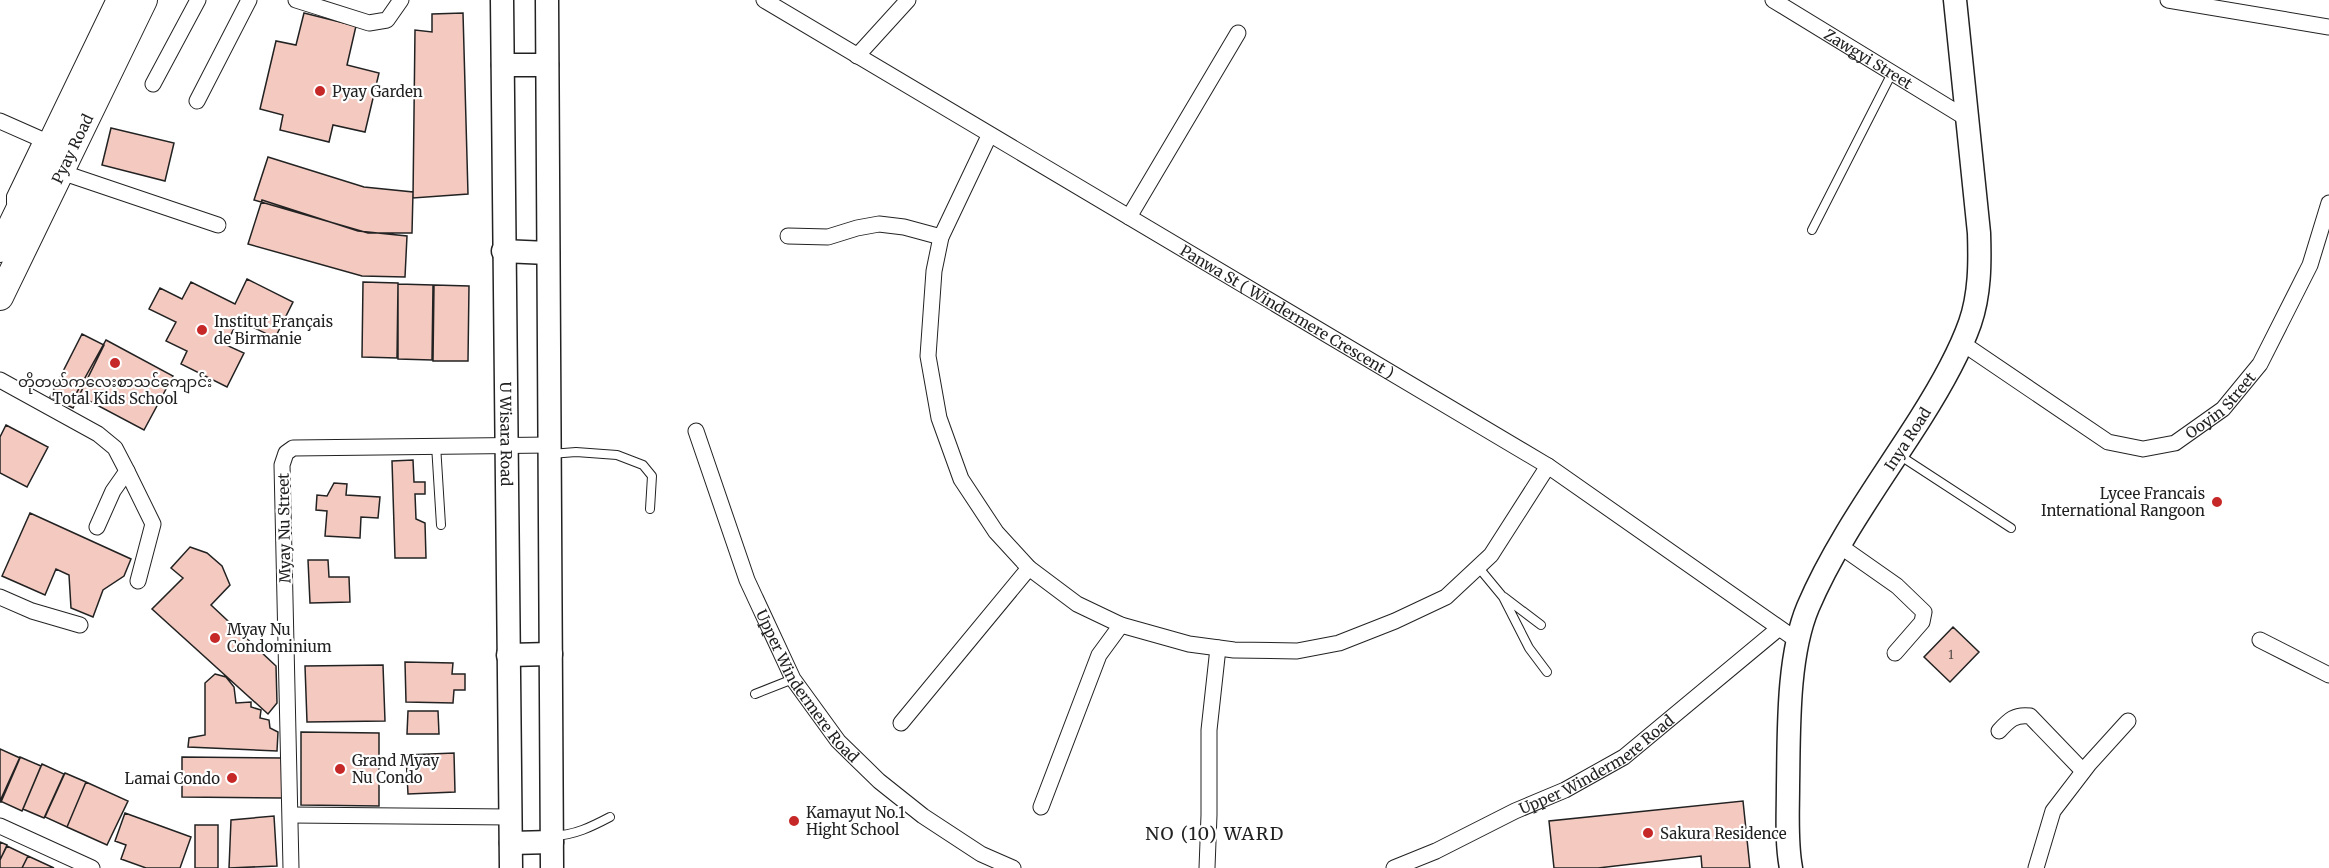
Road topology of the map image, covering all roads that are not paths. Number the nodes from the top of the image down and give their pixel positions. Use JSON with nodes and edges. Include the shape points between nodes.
{"nodes":[{"id":1,"x":120,"y":0,"type":"edge"},
{"id":2,"x":144,"y":0,"type":"edge"},
{"id":3,"x":198,"y":0,"type":"edge"},
{"id":4,"x":249,"y":0,"type":"edge"},
{"id":5,"x":296,"y":0,"type":"edge"},
{"id":6,"x":401,"y":0,"type":"edge"},
{"id":7,"x":502,"y":0,"type":"edge"},
{"id":8,"x":547,"y":0,"type":"edge"},
{"id":9,"x":764,"y":0,"type":"edge"},
{"id":10,"x":908,"y":0,"type":"edge"},
{"id":11,"x":1773,"y":0,"type":"edge"},
{"id":12,"x":1955,"y":0,"type":"edge"},
{"id":13,"x":2168,"y":0,"type":"edge"},
{"id":14,"x":2329,"y":27,"type":"edge"},
{"id":15,"x":1238,"y":33,"type":"dead end"},
{"id":16,"x":857,"y":56,"type":"junction"},
{"id":17,"x":502,"y":65,"type":"junction"},
{"id":18,"x":547,"y":65,"type":"junction"},
{"id":19,"x":1892,"y":73,"type":"junction"},
{"id":20,"x":153,"y":84,"type":"dead end"},
{"id":21,"x":197,"y":101,"type":"dead end"},
{"id":22,"x":1966,"y":118,"type":"junction"},
{"id":23,"x":0,"y":120,"type":"edge"},
{"id":24,"x":989,"y":135,"type":"junction"},
{"id":25,"x":52,"y":144,"type":"junction"},
{"id":26,"x":61,"y":172,"type":"junction"},
{"id":27,"x":2329,"y":203,"type":"edge"},
{"id":28,"x":1129,"y":217,"type":"junction"},
{"id":29,"x":218,"y":225,"type":"dead end"},
{"id":30,"x":1812,"y":230,"type":"dead end"},
{"id":31,"x":788,"y":236,"type":"dead end"},
{"id":32,"x":941,"y":237,"type":"junction"},
{"id":33,"x":0,"y":249,"type":"edge"},
{"id":34,"x":503,"y":251,"type":"junction"},
{"id":35,"x":548,"y":253,"type":"junction"},
{"id":36,"x":0,"y":297,"type":"edge"},
{"id":37,"x":1962,"y":343,"type":"junction"},
{"id":38,"x":0,"y":380,"type":"edge"},
{"id":39,"x":696,"y":431,"type":"dead end"},
{"id":40,"x":506,"y":444,"type":"junction"},
{"id":41,"x":436,"y":445,"type":"junction"},
{"id":42,"x":549,"y":450,"type":"junction"},
{"id":43,"x":1898,"y":454,"type":"junction"},
{"id":44,"x":1548,"y":466,"type":"junction"},
{"id":45,"x":127,"y":471,"type":"junction"},
{"id":46,"x":650,"y":509,"type":"dead end"},
{"id":47,"x":441,"y":525,"type":"dead end"},
{"id":48,"x":97,"y":527,"type":"dead end"},
{"id":49,"x":2011,"y":528,"type":"dead end"},
{"id":50,"x":1840,"y":546,"type":"junction"},
{"id":51,"x":1029,"y":568,"type":"junction"},
{"id":52,"x":1479,"y":568,"type":"junction"},
{"id":53,"x":138,"y":581,"type":"dead end"},
{"id":54,"x":0,"y":597,"type":"edge"},
{"id":55,"x":1503,"y":597,"type":"junction"},
{"id":56,"x":80,"y":625,"type":"dead end"},
{"id":57,"x":1121,"y":625,"type":"junction"},
{"id":58,"x":1541,"y":625,"type":"dead end"},
{"id":59,"x":1778,"y":629,"type":"junction"},
{"id":60,"x":2260,"y":640,"type":"dead end"},
{"id":61,"x":1798,"y":641,"type":"junction"},
{"id":62,"x":1218,"y":648,"type":"junction"},
{"id":63,"x":1895,"y":652,"type":"dead end"},
{"id":64,"x":551,"y":654,"type":"junction"},
{"id":65,"x":508,"y":655,"type":"junction"},
{"id":66,"x":1547,"y":672,"type":"dead end"},
{"id":67,"x":2329,"y":675,"type":"edge"},
{"id":68,"x":793,"y":679,"type":"junction"},
{"id":69,"x":755,"y":694,"type":"dead end"},
{"id":70,"x":2128,"y":721,"type":"dead end"},
{"id":71,"x":901,"y":723,"type":"dead end"},
{"id":72,"x":2000,"y":731,"type":"dead end"},
{"id":73,"x":2083,"y":771,"type":"junction"},
{"id":74,"x":1041,"y":807,"type":"dead end"},
{"id":75,"x":291,"y":815,"type":"junction"},
{"id":76,"x":511,"y":817,"type":"junction"},
{"id":77,"x":610,"y":817,"type":"dead end"},
{"id":78,"x":0,"y":826,"type":"edge"},
{"id":79,"x":552,"y":839,"type":"junction"},
{"id":80,"x":511,"y":843,"type":"junction"},
{"id":81,"x":92,"y":868,"type":"edge"},
{"id":82,"x":291,"y":868,"type":"edge"},
{"id":83,"x":511,"y":868,"type":"edge"},
{"id":84,"x":552,"y":868,"type":"edge"},
{"id":85,"x":1013,"y":868,"type":"edge"},
{"id":86,"x":1207,"y":868,"type":"edge"},
{"id":87,"x":1394,"y":868,"type":"edge"},
{"id":88,"x":1791,"y":868,"type":"edge"},
{"id":89,"x":2036,"y":868,"type":"edge"}],
"edges":[{"from":1,"to":25,"type":"highway","name":"Pyay Road"},
{"from":2,"to":26,"type":"highway","name":"Pyay Road"},
{"from":3,"to":20,"type":"street"},
{"from":4,"to":21,"type":"street"},
{"from":5,"to":6,"type":"street","via":[[369,23],[387,20]]},
{"from":7,"to":17,"type":"main road","name":"U Wisara Road"},
{"from":8,"to":18,"type":"main road"},
{"from":9,"to":16,"type":"street","name":"Panwa St ( Windermere Crescent )"},
{"from":10,"to":16,"type":"street"},
{"from":11,"to":19,"type":"street","name":"Zawgyi Street"},
{"from":12,"to":22,"type":"main road","name":"Inya Road"},
{"from":13,"to":14,"type":"street"},
{"from":15,"to":28,"type":"street"},
{"from":16,"to":24,"type":"street","name":"Panwa St ( Windermere Crescent )"},
{"from":17,"to":18,"type":"main road"},
{"from":17,"to":34,"type":"main road","name":"U Wisara Road"},
{"from":18,"to":35,"type":"main road"},
{"from":19,"to":22,"type":"street","name":"Zawgyi Street"},
{"from":19,"to":30,"type":"lane"},
{"from":22,"to":37,"type":"main road","name":"Inya Road","via":[[1980,266],[1976,302]]},
{"from":23,"to":25,"type":"street"},
{"from":24,"to":28,"type":"street","name":"Panwa St ( Windermere Crescent )"},
{"from":24,"to":32,"type":"street"},
{"from":25,"to":33,"type":"highway","name":"Pyay Road"},
{"from":26,"to":29,"type":"street"},
{"from":26,"to":36,"type":"highway","name":"Pyay Road"},
{"from":27,"to":37,"type":"street","name":"Ooyin Street","via":[[2310,265],[2260,364],[2223,409],[2175,443],[2143,449],[2108,442]]},
{"from":28,"to":44,"type":"street","name":"Panwa St ( Windermere Crescent )"},
{"from":31,"to":32,"type":"street","via":[[828,237],[879,224]]},
{"from":32,"to":51,"type":"street","via":[[934,271],[928,356],[939,418],[961,479],[996,532]]},
{"from":34,"to":35,"type":"main road"},
{"from":34,"to":40,"type":"main road","name":"U Wisara Road"},
{"from":35,"to":42,"type":"main road"},
{"from":37,"to":43,"type":"main road","name":"Inya Road","via":[[1950,370]]},
{"from":38,"to":45,"type":"street","via":[[98,434],[115,448]]},
{"from":39,"to":68,"type":"street","name":"Upper Windermere Road","via":[[747,580]]},
{"from":40,"to":41,"type":"street","name":"Myay Nu Street"},
{"from":40,"to":42,"type":"street","name":"Myay Nu Street"},
{"from":40,"to":65,"type":"main road","name":"U Wisara Road"},
{"from":41,"to":47,"type":"lane"},
{"from":41,"to":75,"type":"street","name":"Myay Nu Street","via":[[292,448],[286,453],[282,465]]},
{"from":42,"to":46,"type":"lane","via":[[604,453],[644,465],[652,476]]},
{"from":42,"to":64,"type":"main road"},
{"from":43,"to":49,"type":"lane"},
{"from":43,"to":50,"type":"main road","name":"Inya Road"},
{"from":44,"to":52,"type":"street"},
{"from":44,"to":59,"type":"street","name":"Panwa St ( Windermere Crescent )"},
{"from":45,"to":48,"type":"street"},
{"from":45,"to":53,"type":"street","via":[[153,524]]},
{"from":50,"to":61,"type":"main road","name":"Inya Road","via":[[1808,607]]},
{"from":50,"to":63,"type":"street","via":[[1897,586],[1924,612],[1922,622]]},
{"from":51,"to":57,"type":"street","via":[[1077,604]]},
{"from":51,"to":71,"type":"street"},
{"from":52,"to":55,"type":"lane"},
{"from":52,"to":62,"type":"street","via":[[1446,597],[1339,643],[1297,651]]},
{"from":54,"to":56,"type":"street"},
{"from":55,"to":58,"type":"lane"},
{"from":55,"to":66,"type":"lane","via":[[1529,648]]},
{"from":57,"to":62,"type":"street","via":[[1188,644]]},
{"from":57,"to":74,"type":"street","via":[[1099,655]]},
{"from":59,"to":61,"type":"street","name":"Panwa St ( Windermere Crescent )"},
{"from":59,"to":87,"type":"street","name":"Upper Windermere Road","via":[[1624,757],[1565,790]]},
{"from":60,"to":67,"type":"street"},
{"from":61,"to":88,"type":"main road","name":"Inya Road","via":[[1788,757]]},
{"from":62,"to":86,"type":"street","via":[[1209,730]]},
{"from":64,"to":65,"type":"main road"},
{"from":64,"to":79,"type":"main road"},
{"from":65,"to":76,"type":"main road","name":"U Wisara Road"},
{"from":68,"to":69,"type":"lane"},
{"from":68,"to":85,"type":"street","name":"Upper Windermere Road","via":[[838,741],[879,781],[962,842]]},
{"from":70,"to":73,"type":"street"},
{"from":72,"to":73,"type":"street","via":[[2011,718],[2030,716]]},
{"from":73,"to":89,"type":"street","via":[[2053,811]]},
{"from":75,"to":76,"type":"street"},
{"from":75,"to":82,"type":"street","name":"Myay Nu Street"},
{"from":76,"to":80,"type":"main road","name":"U Wisara Road"},
{"from":77,"to":79,"type":"lane","via":[[588,829]]},
{"from":78,"to":81,"type":"street"},
{"from":79,"to":80,"type":"main road"},
{"from":79,"to":84,"type":"main road"},
{"from":80,"to":83,"type":"main road","name":"U Wisara Road"}]}
